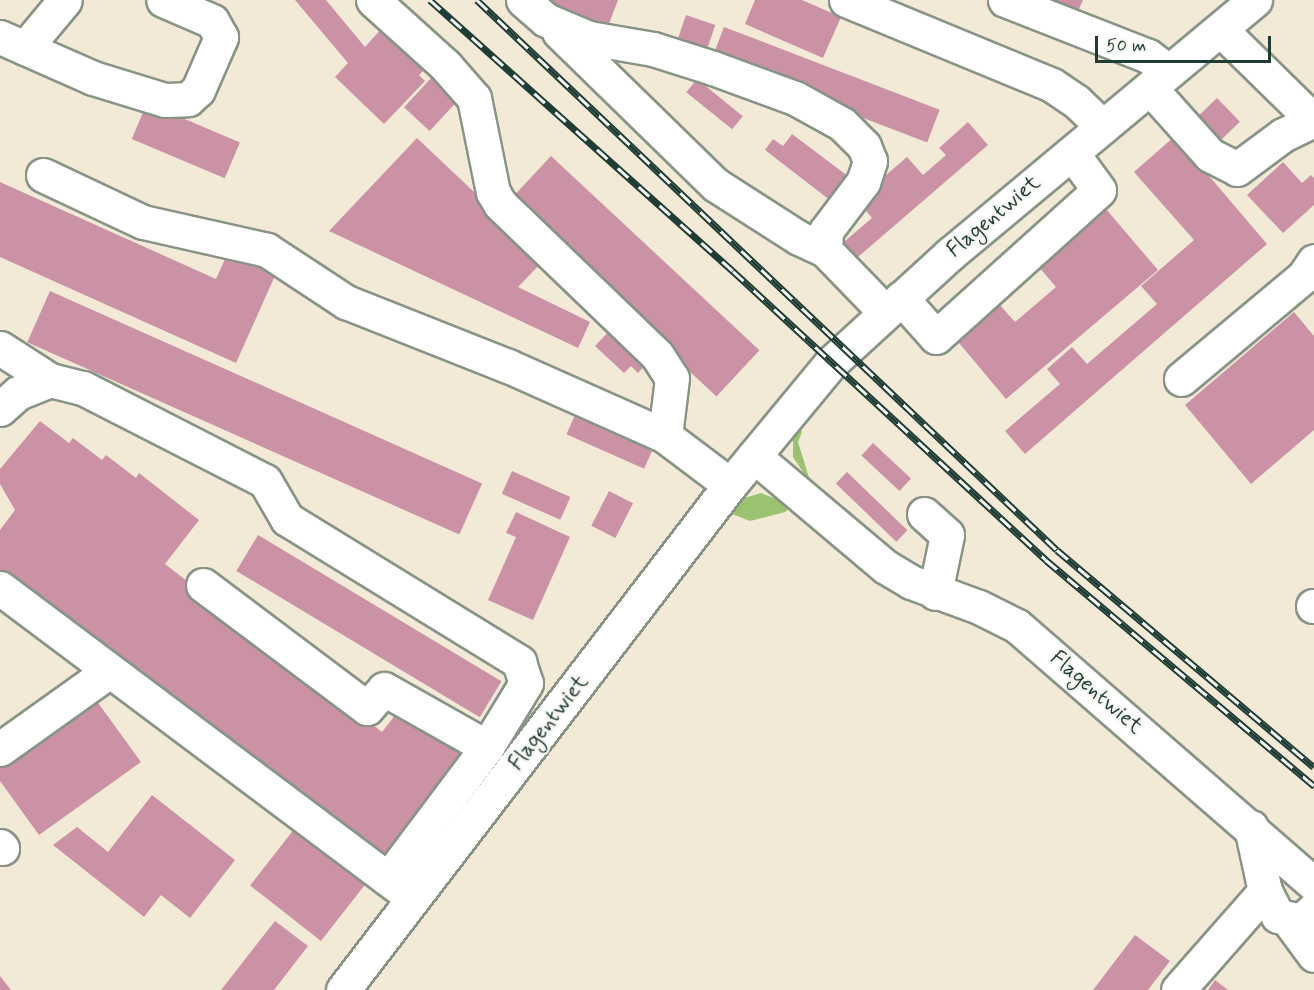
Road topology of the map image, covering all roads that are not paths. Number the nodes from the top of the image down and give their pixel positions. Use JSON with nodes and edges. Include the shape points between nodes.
{"nodes":[{"id":1,"x":65,"y":0,"type":"edge"},
{"id":2,"x":163,"y":0,"type":"edge"},
{"id":3,"x":373,"y":0,"type":"edge"},
{"id":4,"x":846,"y":0,"type":"edge"},
{"id":5,"x":1005,"y":0,"type":"edge"},
{"id":6,"x":1255,"y":0,"type":"edge"},
{"id":7,"x":534,"y":10,"type":"edge"},
{"id":8,"x":1221,"y":30,"type":"junction"},
{"id":9,"x":12,"y":42,"type":"edge"},
{"id":10,"x":1160,"y":80,"type":"junction"},
{"id":11,"x":1314,"y":120,"type":"edge"},
{"id":12,"x":1103,"y":127,"type":"junction"},
{"id":13,"x":1072,"y":153,"type":"junction"},
{"id":14,"x":43,"y":175,"type":"dead end"},
{"id":15,"x":825,"y":250,"type":"junction"},
{"id":16,"x":1309,"y":278,"type":"edge"},
{"id":17,"x":893,"y":305,"type":"junction"},
{"id":18,"x":0,"y":348,"type":"edge"},
{"id":19,"x":1181,"y":379,"type":"dead end"},
{"id":20,"x":50,"y":380,"type":"junction"},
{"id":21,"x":0,"y":409,"type":"edge"},
{"id":22,"x":665,"y":436,"type":"junction"},
{"id":23,"x":754,"y":456,"type":"junction"},
{"id":24,"x":730,"y":485,"type":"junction"},
{"id":25,"x":924,"y":514,"type":"dead end"},
{"id":26,"x":203,"y":585,"type":"dead end"},
{"id":27,"x":0,"y":588,"type":"edge"},
{"id":28,"x":935,"y":593,"type":"junction"},
{"id":29,"x":108,"y":672,"type":"junction"},
{"id":30,"x":487,"y":747,"type":"junction"},
{"id":31,"x":0,"y":749,"type":"edge"},
{"id":32,"x":1251,"y":827,"type":"junction"},
{"id":33,"x":1314,"y":884,"type":"edge"},
{"id":34,"x":400,"y":888,"type":"junction"},
{"id":35,"x":1265,"y":891,"type":"junction"},
{"id":36,"x":1301,"y":915,"type":"edge"},
{"id":37,"x":1314,"y":955,"type":"edge"},
{"id":38,"x":343,"y":990,"type":"edge"},
{"id":39,"x":1178,"y":990,"type":"edge"}],
"edges":[{"from":1,"to":9,"type":"street"},
{"from":2,"to":9,"type":"street","via":[[212,21],[221,37],[198,90],[188,99],[165,100],[93,78]]},
{"from":3,"to":22,"type":"street","via":[[445,65],[474,98],[493,192],[500,204],[657,355],[672,378]]},
{"from":4,"to":12,"type":"street","via":[[1053,85]]},
{"from":5,"to":10,"type":"street","via":[[1148,56]]},
{"from":6,"to":8,"type":"street","name":"Flagentwiet"},
{"from":7,"to":15,"type":"street","via":[[716,185],[799,238]]},
{"from":7,"to":15,"type":"street","via":[[589,38],[653,49],[795,98],[842,124],[864,146],[870,161],[863,182],[826,231]]},
{"from":8,"to":10,"type":"street","name":"Flagentwiet"},
{"from":8,"to":11,"type":"street"},
{"from":10,"to":11,"type":"street","via":[[1210,155],[1237,169],[1283,135]]},
{"from":10,"to":12,"type":"street","name":"Flagentwiet"},
{"from":12,"to":13,"type":"street","name":"Flagentwiet"},
{"from":13,"to":17,"type":"street","name":"Flagentwiet"},
{"from":13,"to":17,"type":"street","via":[[1099,190],[936,337]]},
{"from":14,"to":22,"type":"street","via":[[143,222],[267,250],[346,302],[508,366]]},
{"from":15,"to":17,"type":"street"},
{"from":16,"to":19,"type":"street"},
{"from":17,"to":23,"type":"street","name":"Flagentwiet","via":[[816,379]]},
{"from":18,"to":20,"type":"street"},
{"from":20,"to":21,"type":"street","via":[[18,393]]},
{"from":20,"to":30,"type":"street","via":[[83,388],[265,481],[287,519],[519,662],[526,683]]},
{"from":22,"to":24,"type":"street"},
{"from":23,"to":24,"type":"street","name":"Flagentwiet"},
{"from":23,"to":28,"type":"street","name":"Flagentwiet","via":[[886,567]]},
{"from":24,"to":34,"type":"street","name":"Flagentwiet"},
{"from":25,"to":28,"type":"street","via":[[947,535]]},
{"from":26,"to":30,"type":"street","via":[[367,708],[384,689]]},
{"from":27,"to":29,"type":"street"},
{"from":28,"to":32,"type":"street","name":"Flagentwiet","via":[[979,607],[1017,626]]},
{"from":29,"to":31,"type":"street"},
{"from":29,"to":34,"type":"street"},
{"from":30,"to":34,"type":"street"},
{"from":32,"to":33,"type":"street","name":"Flagentwiet"},
{"from":32,"to":35,"type":"street"},
{"from":34,"to":38,"type":"street","name":"Flagentwiet"},
{"from":35,"to":36,"type":"street","via":[[1278,916]]},
{"from":35,"to":39,"type":"street"},
{"from":36,"to":37,"type":"street"}]}
